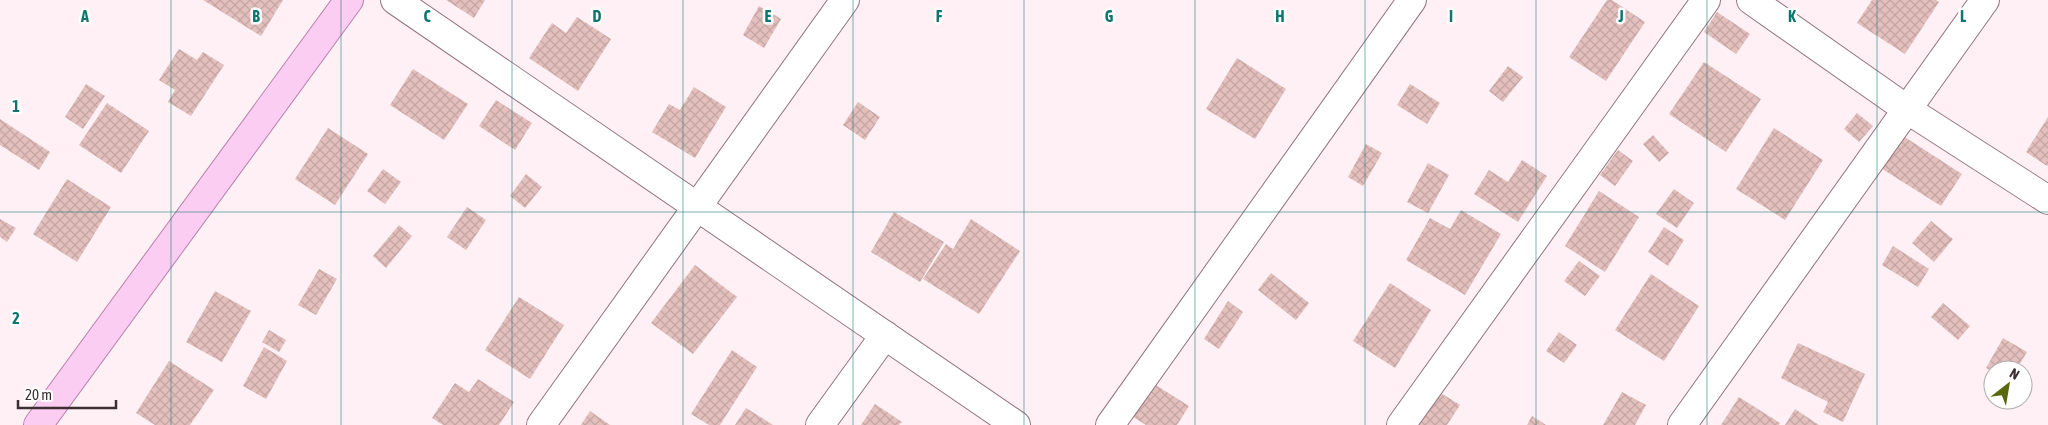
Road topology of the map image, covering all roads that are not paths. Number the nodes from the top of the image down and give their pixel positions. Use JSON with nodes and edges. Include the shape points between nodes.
{"nodes":[{"id":1,"x":349,"y":0,"type":"edge"},
{"id":2,"x":395,"y":0,"type":"edge"},
{"id":3,"x":845,"y":0,"type":"edge"},
{"id":4,"x":1412,"y":0,"type":"edge"},
{"id":5,"x":1706,"y":0,"type":"edge"},
{"id":6,"x":1750,"y":0,"type":"edge"},
{"id":7,"x":1985,"y":0,"type":"edge"},
{"id":8,"x":1908,"y":110,"type":"junction"},
{"id":9,"x":2048,"y":200,"type":"edge"},
{"id":10,"x":699,"y":206,"type":"junction"},
{"id":11,"x":885,"y":335,"type":"junction"},
{"id":12,"x":38,"y":425,"type":"edge"},
{"id":13,"x":541,"y":425,"type":"edge"},
{"id":14,"x":820,"y":425,"type":"edge"},
{"id":15,"x":1016,"y":425,"type":"edge"},
{"id":16,"x":1110,"y":425,"type":"edge"},
{"id":17,"x":1401,"y":425,"type":"edge"},
{"id":18,"x":1682,"y":425,"type":"edge"}],
"edges":[{"from":1,"to":12,"type":"main road"},
{"from":2,"to":10,"type":"street"},
{"from":3,"to":10,"type":"street"},
{"from":4,"to":16,"type":"street"},
{"from":5,"to":17,"type":"street"},
{"from":6,"to":8,"type":"street"},
{"from":7,"to":8,"type":"street"},
{"from":8,"to":9,"type":"street"},
{"from":8,"to":18,"type":"street"},
{"from":10,"to":11,"type":"street"},
{"from":10,"to":13,"type":"street"},
{"from":11,"to":14,"type":"street"},
{"from":11,"to":15,"type":"street"}]}
